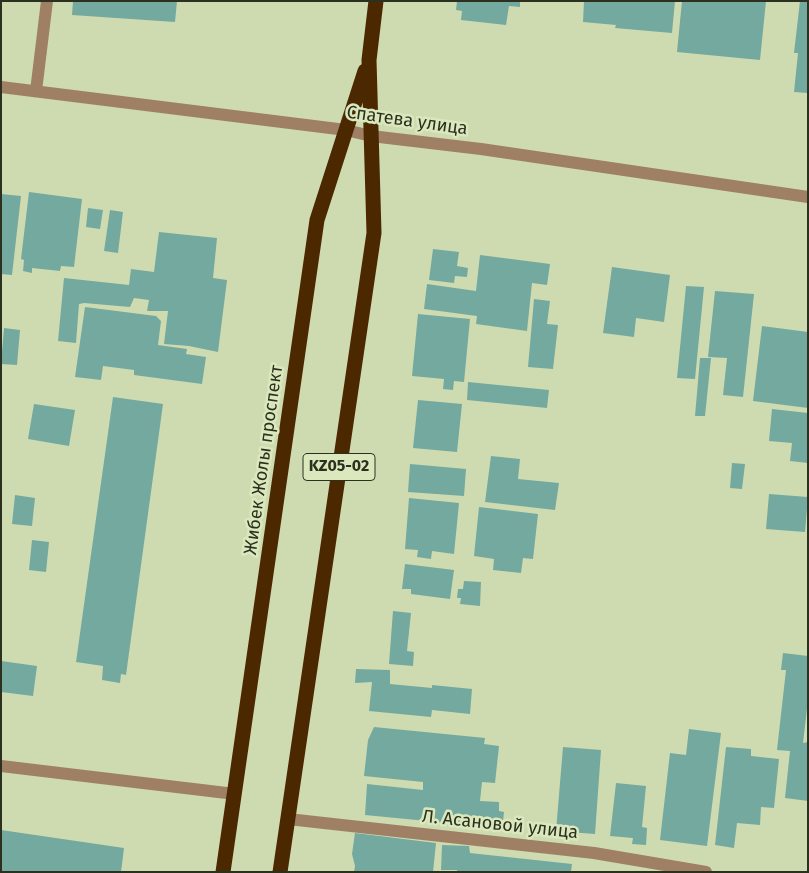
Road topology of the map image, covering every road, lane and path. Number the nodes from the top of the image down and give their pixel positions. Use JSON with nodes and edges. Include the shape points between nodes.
{"nodes":[{"id":1,"x":47,"y":1,"type":"edge"},
{"id":2,"x":376,"y":1,"type":"edge"},
{"id":3,"x":369,"y":60,"type":"junction"},
{"id":4,"x":1,"y":87,"type":"edge"},
{"id":5,"x":36,"y":91,"type":"junction"},
{"id":6,"x":346,"y":130,"type":"junction"},
{"id":7,"x":371,"y":136,"type":"junction"},
{"id":8,"x":808,"y":197,"type":"edge"},
{"id":9,"x":1,"y":766,"type":"edge"},
{"id":10,"x":235,"y":794,"type":"junction"},
{"id":11,"x":288,"y":819,"type":"junction"},
{"id":12,"x":223,"y":872,"type":"edge"},
{"id":13,"x":280,"y":872,"type":"edge"},
{"id":14,"x":706,"y":872,"type":"edge"}],
"edges":[{"from":1,"to":5,"type":"street"},
{"from":2,"to":3,"type":"highway","name":"Жибек Жолы проспект","number":"KZ05-02"},
{"from":3,"to":6,"type":"highway","name":"Жибек Жолы проспект","number":"KZ05-02"},
{"from":3,"to":7,"type":"highway","name":"Жибек Жолы проспект","number":"KZ05-02"},
{"from":4,"to":5,"type":"street","name":"Спатева улица"},
{"from":5,"to":6,"type":"street","name":"Спатева улица"},
{"from":6,"to":7,"type":"street","name":"Спатева улица"},
{"from":6,"to":10,"type":"highway","name":"Жибек Жолы проспект","number":"KZ05-02","via":[[317,220]]},
{"from":7,"to":8,"type":"street","name":"Спатева улица"},
{"from":7,"to":11,"type":"highway","name":"Жибек Жолы проспект","number":"KZ05-02","via":[[374,233]]},
{"from":9,"to":10,"type":"street"},
{"from":10,"to":12,"type":"highway","name":"Жибек Жолы проспект","number":"KZ05-02"},
{"from":11,"to":13,"type":"highway","name":"Жибек Жолы проспект","number":"KZ05-02"},
{"from":11,"to":14,"type":"street","name":"Л. Асановой улица","via":[[594,853]]}]}
